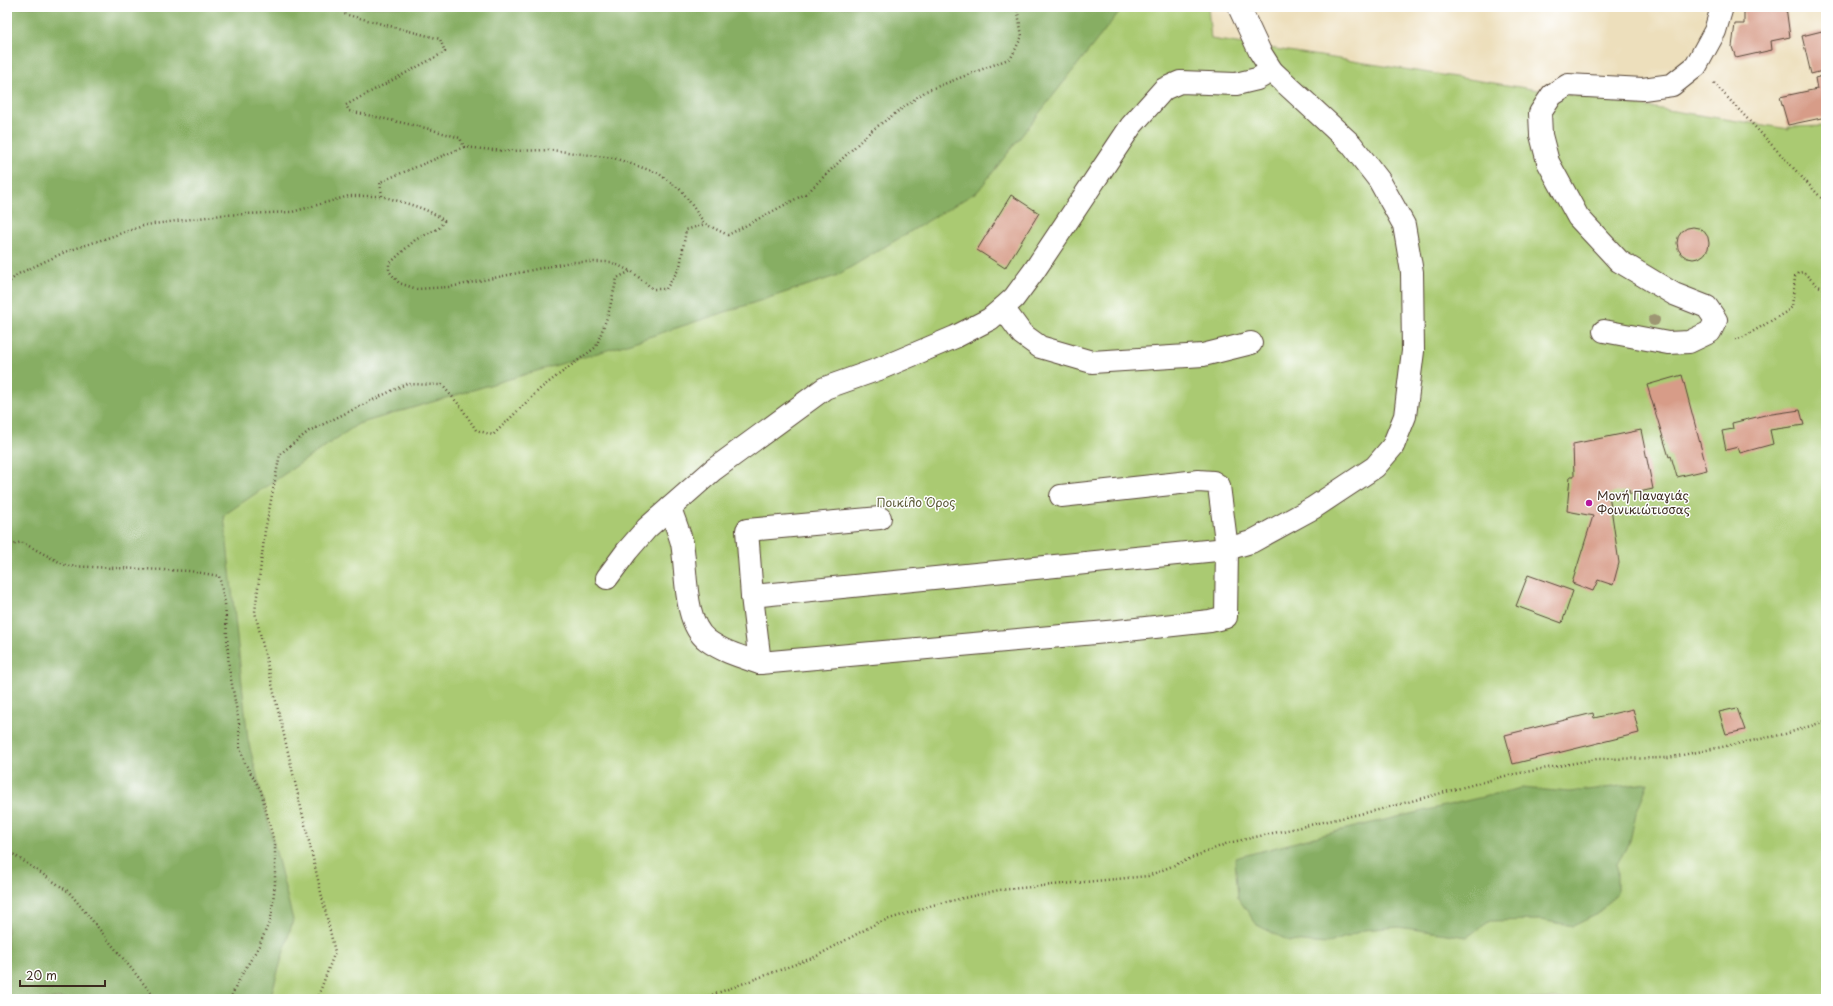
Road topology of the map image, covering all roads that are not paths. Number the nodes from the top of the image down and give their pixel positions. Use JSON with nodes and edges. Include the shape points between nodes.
{"nodes":[{"id":1,"x":1239,"y":7,"type":"edge"},
{"id":2,"x":1722,"y":7,"type":"edge"},
{"id":3,"x":1272,"y":71,"type":"junction"},
{"id":4,"x":1003,"y":308,"type":"junction"},
{"id":5,"x":1604,"y":331,"type":"dead end"},
{"id":6,"x":1251,"y":343,"type":"dead end"},
{"id":7,"x":1061,"y":496,"type":"dead end"},
{"id":8,"x":670,"y":508,"type":"junction"},
{"id":9,"x":880,"y":518,"type":"dead end"},
{"id":10,"x":1228,"y":549,"type":"junction"},
{"id":11,"x":607,"y":578,"type":"dead end"},
{"id":12,"x":752,"y":596,"type":"junction"},
{"id":13,"x":760,"y":663,"type":"junction"}],
"edges":[{"from":1,"to":3,"type":"lane"},
{"from":2,"to":5,"type":"lane","via":[[1715,31],[1696,66],[1672,85],[1643,89],[1568,85],[1552,95],[1540,113],[1541,135],[1548,162],[1578,217],[1619,261],[1674,294],[1707,307],[1716,320],[1710,332],[1689,342],[1668,343]]},
{"from":3,"to":4,"type":"lane","via":[[1257,79],[1236,84],[1180,82],[1164,89],[1131,126],[1034,272]]},
{"from":3,"to":10,"type":"lane","via":[[1350,144],[1380,180],[1404,225],[1412,272],[1413,351],[1405,416],[1393,446],[1375,468],[1313,508],[1251,542]]},
{"from":4,"to":6,"type":"lane","via":[[1022,334],[1040,347],[1092,362],[1203,355]]},
{"from":4,"to":8,"type":"lane","via":[[990,319],[955,338],[825,388],[713,470]]},
{"from":7,"to":10,"type":"lane","via":[[1198,481],[1213,482],[1219,486]]},
{"from":8,"to":11,"type":"lane","via":[[642,534]]},
{"from":8,"to":13,"type":"lane","via":[[682,542],[689,603],[694,623],[706,639],[723,649]]},
{"from":9,"to":12,"type":"lane","via":[[747,530]]},
{"from":10,"to":12,"type":"lane"},
{"from":10,"to":13,"type":"lane","via":[[1226,617],[1210,621]]},
{"from":12,"to":13,"type":"lane"}]}
